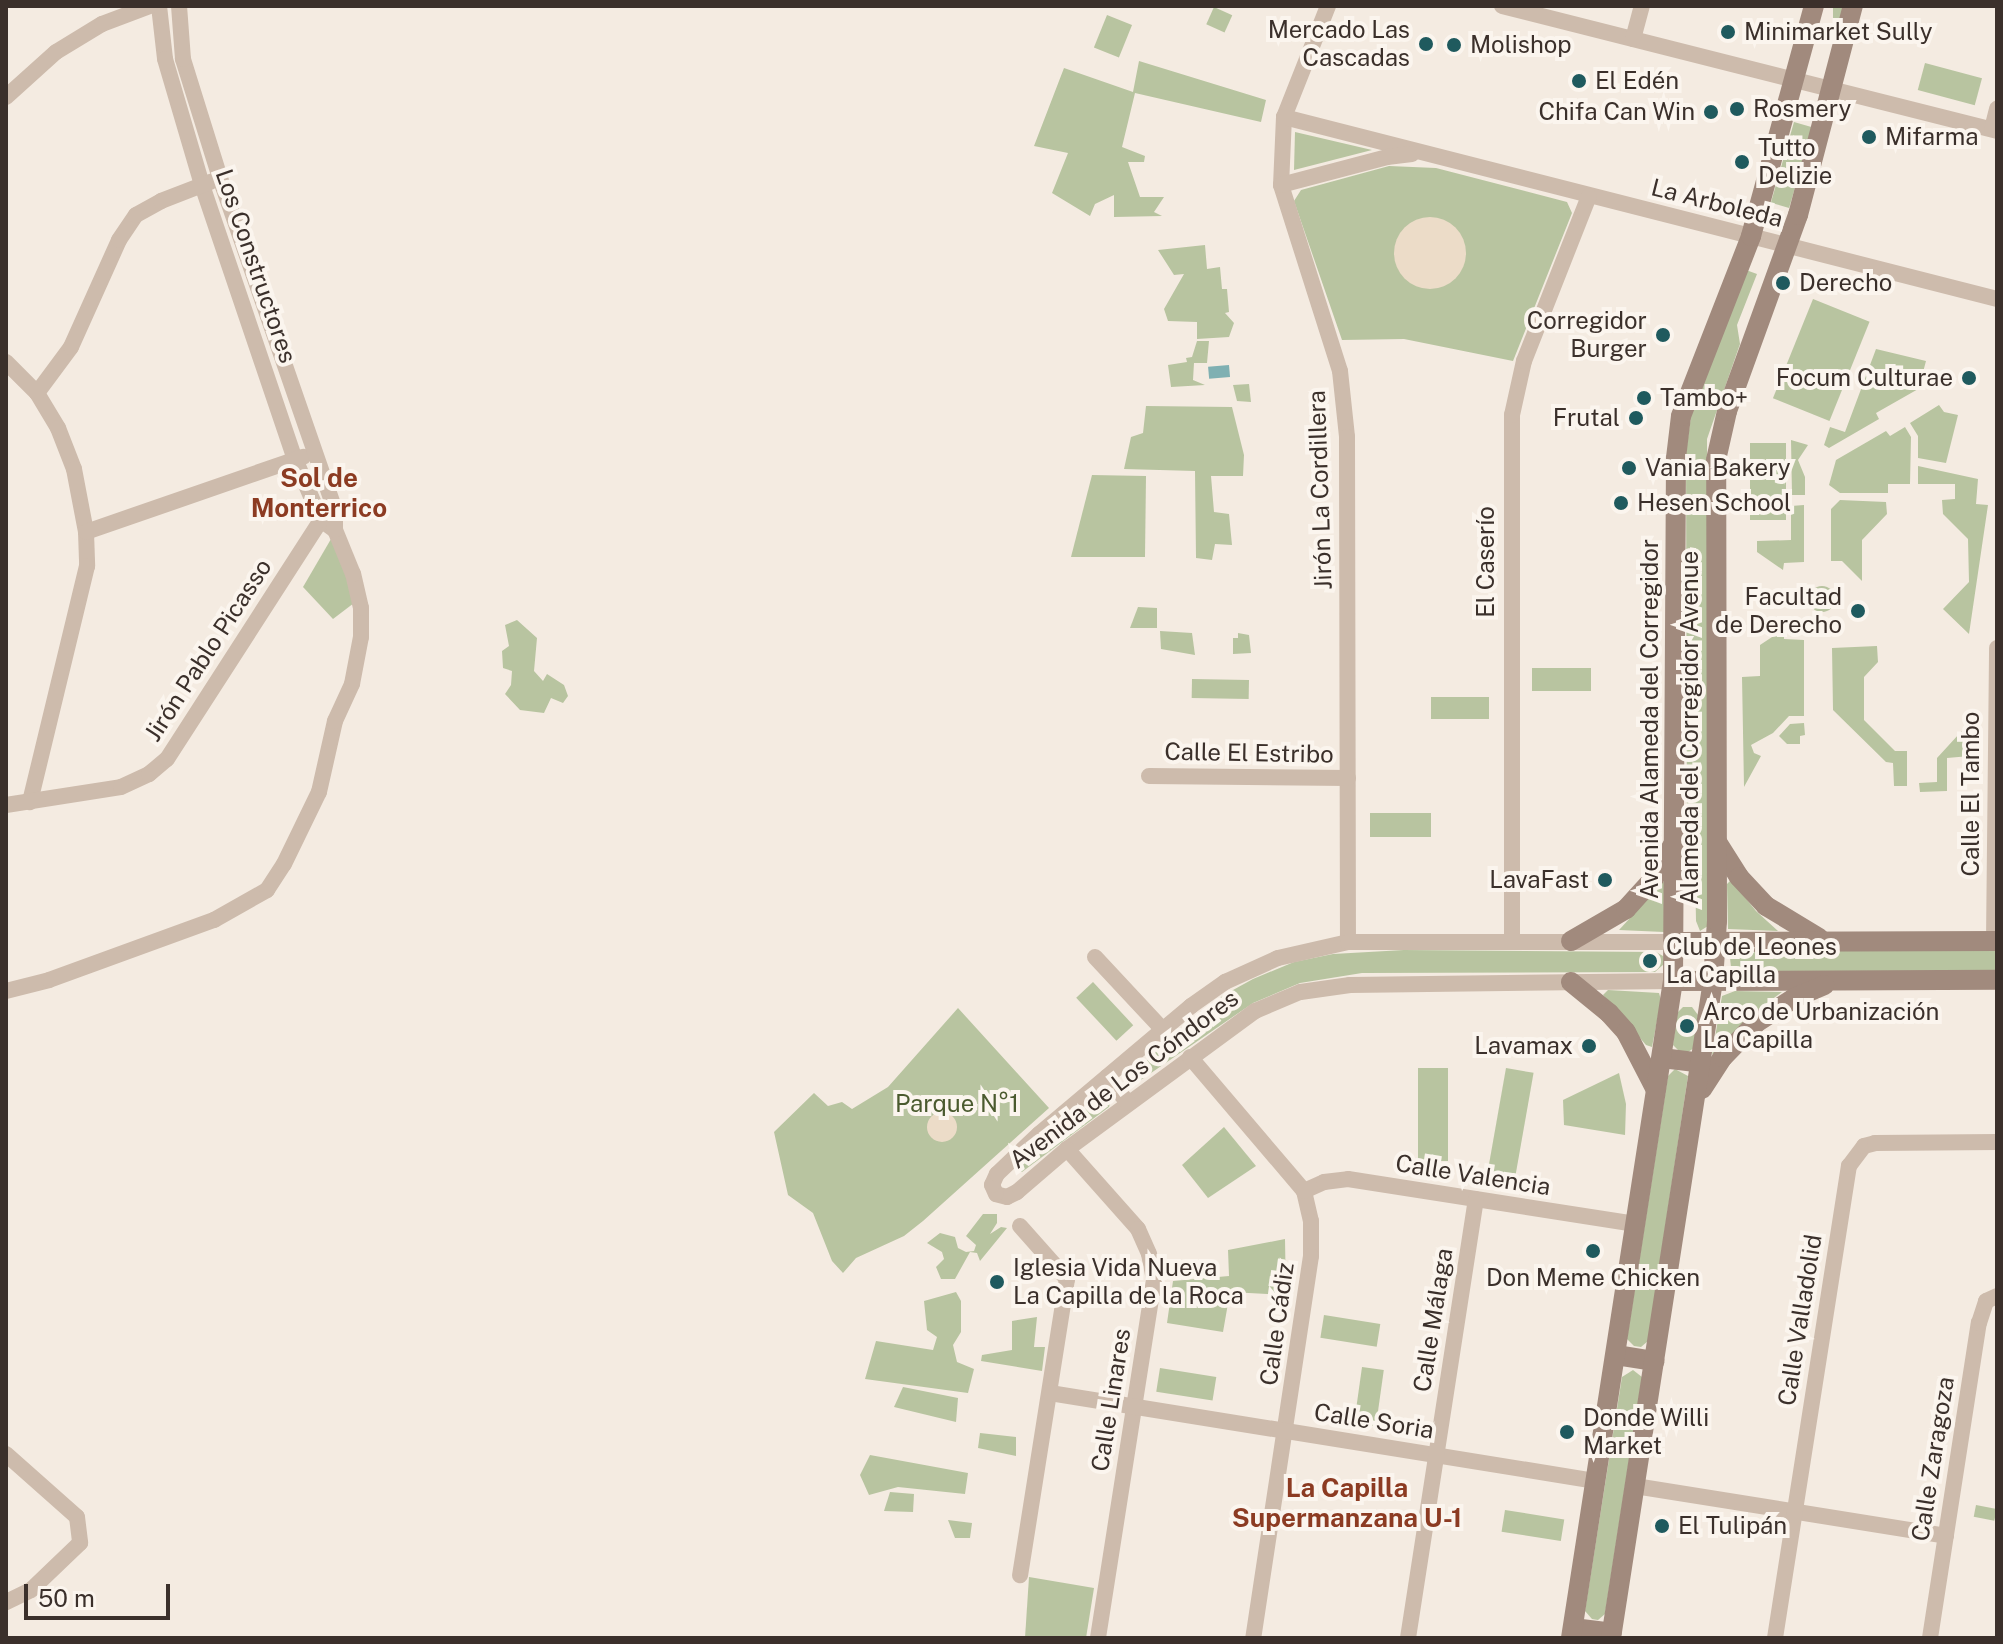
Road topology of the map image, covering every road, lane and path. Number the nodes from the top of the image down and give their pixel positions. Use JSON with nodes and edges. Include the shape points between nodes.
{"nodes":[{"id":1,"x":150,"y":6,"type":"edge"},
{"id":2,"x":159,"y":6,"type":"edge"},
{"id":3,"x":179,"y":6,"type":"edge"},
{"id":4,"x":1328,"y":6,"type":"edge"},
{"id":5,"x":1502,"y":6,"type":"edge"},
{"id":6,"x":1642,"y":6,"type":"edge"},
{"id":7,"x":1814,"y":6,"type":"edge"},
{"id":8,"x":1853,"y":6,"type":"edge"},
{"id":9,"x":1633,"y":39,"type":"junction"},
{"id":10,"x":1795,"y":80,"type":"junction"},
{"id":11,"x":1832,"y":90,"type":"junction"},
{"id":12,"x":6,"y":97,"type":"edge"},
{"id":13,"x":1997,"y":109,"type":"edge"},
{"id":14,"x":1284,"y":117,"type":"junction"},
{"id":15,"x":1994,"y":130,"type":"edge"},
{"id":16,"x":1425,"y":153,"type":"junction"},
{"id":17,"x":220,"y":178,"type":"junction"},
{"id":18,"x":202,"y":185,"type":"junction"},
{"id":19,"x":1281,"y":185,"type":"junction"},
{"id":20,"x":1589,"y":196,"type":"junction"},
{"id":21,"x":1751,"y":236,"type":"junction"},
{"id":22,"x":1788,"y":245,"type":"junction"},
{"id":23,"x":1997,"y":299,"type":"edge"},
{"id":24,"x":6,"y":362,"type":"edge"},
{"id":25,"x":37,"y":393,"type":"junction"},
{"id":26,"x":314,"y":453,"type":"junction"},
{"id":27,"x":295,"y":459,"type":"junction"},
{"id":28,"x":328,"y":515,"type":"junction"},
{"id":29,"x":86,"y":532,"type":"junction"},
{"id":30,"x":1997,"y":648,"type":"edge"},
{"id":31,"x":1149,"y":776,"type":"dead end"},
{"id":32,"x":1348,"y":778,"type":"junction"},
{"id":33,"x":1996,"y":779,"type":"edge"},
{"id":34,"x":30,"y":802,"type":"junction"},
{"id":35,"x":6,"y":805,"type":"edge"},
{"id":36,"x":1676,"y":839,"type":"junction"},
{"id":37,"x":1717,"y":842,"type":"junction"},
{"id":38,"x":1571,"y":941,"type":"junction"},
{"id":39,"x":1996,"y":941,"type":"edge"},
{"id":40,"x":1348,"y":942,"type":"junction"},
{"id":41,"x":1512,"y":942,"type":"junction"},
{"id":42,"x":1676,"y":942,"type":"junction"},
{"id":43,"x":1716,"y":942,"type":"junction"},
{"id":44,"x":1831,"y":942,"type":"junction"},
{"id":45,"x":1095,"y":957,"type":"dead end"},
{"id":46,"x":1836,"y":980,"type":"junction"},
{"id":47,"x":1997,"y":980,"type":"edge"},
{"id":48,"x":1673,"y":981,"type":"junction"},
{"id":49,"x":1713,"y":981,"type":"junction"},
{"id":50,"x":1571,"y":982,"type":"junction"},
{"id":51,"x":6,"y":991,"type":"edge"},
{"id":52,"x":1163,"y":1030,"type":"junction"},
{"id":53,"x":1190,"y":1057,"type":"junction"},
{"id":54,"x":1662,"y":1058,"type":"junction"},
{"id":55,"x":1702,"y":1063,"type":"junction"},
{"id":56,"x":1107,"y":1077,"type":"junction"},
{"id":57,"x":1657,"y":1092,"type":"junction"},
{"id":58,"x":1697,"y":1099,"type":"junction"},
{"id":59,"x":1128,"y":1103,"type":"junction"},
{"id":60,"x":1997,"y":1142,"type":"edge"},
{"id":61,"x":1067,"y":1149,"type":"junction"},
{"id":62,"x":1304,"y":1191,"type":"junction"},
{"id":63,"x":1476,"y":1199,"type":"junction"},
{"id":64,"x":1635,"y":1224,"type":"junction"},
{"id":65,"x":1020,"y":1226,"type":"dead end"},
{"id":66,"x":1997,"y":1296,"type":"edge"},
{"id":67,"x":1616,"y":1355,"type":"junction"},
{"id":68,"x":1655,"y":1361,"type":"junction"},
{"id":69,"x":1050,"y":1393,"type":"junction"},
{"id":70,"x":1134,"y":1407,"type":"junction"},
{"id":71,"x":1285,"y":1431,"type":"junction"},
{"id":72,"x":6,"y":1454,"type":"edge"},
{"id":73,"x":1437,"y":1456,"type":"junction"},
{"id":74,"x":1596,"y":1481,"type":"junction"},
{"id":75,"x":1635,"y":1486,"type":"junction"},
{"id":76,"x":1794,"y":1512,"type":"junction"},
{"id":77,"x":1946,"y":1536,"type":"junction"},
{"id":78,"x":1020,"y":1575,"type":"dead end"},
{"id":79,"x":6,"y":1602,"type":"edge"},
{"id":80,"x":1572,"y":1633,"type":"edge"},
{"id":81,"x":1612,"y":1636,"type":"edge"},
{"id":82,"x":1098,"y":1638,"type":"edge"},
{"id":83,"x":1253,"y":1638,"type":"edge"},
{"id":84,"x":1408,"y":1638,"type":"edge"},
{"id":85,"x":1775,"y":1638,"type":"edge"},
{"id":86,"x":1930,"y":1638,"type":"edge"}],
"edges":[{"from":1,"to":12,"type":"street","via":[[102,24],[56,52]]},
{"from":2,"to":18,"type":"street","name":"Los Constructores","via":[[165,59]]},
{"from":3,"to":17,"type":"street","name":"Los Constructores","via":[[183,59]]},
{"from":4,"to":14,"type":"street","name":"Jirón La Cordillera"},
{"from":5,"to":9,"type":"street"},
{"from":6,"to":9,"type":"street"},
{"from":7,"to":10,"type":"main road","name":"Avenida Alameda del Corregidor"},
{"from":8,"to":11,"type":"main road","name":"Alameda del Corregidor Avenue"},
{"from":9,"to":10,"type":"street"},
{"from":10,"to":11,"type":"street"},
{"from":10,"to":21,"type":"main road","name":"Avenida Alameda del Corregidor"},
{"from":11,"to":15,"type":"street"},
{"from":11,"to":22,"type":"main road","name":"Alameda del Corregidor Avenue"},
{"from":13,"to":15,"type":"street"},
{"from":14,"to":16,"type":"street","name":"La Arboleda"},
{"from":14,"to":19,"type":"street","name":"Jirón La Cordillera"},
{"from":16,"to":19,"type":"street","name":"La Arboleda","via":[[1387,157]]},
{"from":16,"to":20,"type":"street","name":"La Arboleda"},
{"from":17,"to":18,"type":"street"},
{"from":17,"to":26,"type":"street","name":"Los Constructores"},
{"from":18,"to":25,"type":"street","via":[[136,215],[119,240],[71,347]]},
{"from":18,"to":27,"type":"street","name":"Los Constructores"},
{"from":19,"to":32,"type":"street","name":"Jirón La Cordillera","via":[[1326,319],[1343,397]]},
{"from":20,"to":21,"type":"street","name":"La Arboleda"},
{"from":20,"to":41,"type":"street","name":"El Caserío","via":[[1524,361],[1512,415]]},
{"from":21,"to":22,"type":"street","name":"La Arboleda"},
{"from":21,"to":36,"type":"main road","name":"Avenida Alameda del Corregidor","via":[[1681,416],[1676,458]]},
{"from":22,"to":23,"type":"street","name":"La Arboleda"},
{"from":22,"to":37,"type":"main road","name":"Alameda del Corregidor Avenue","via":[[1727,411],[1716,460]]},
{"from":24,"to":25,"type":"street"},
{"from":25,"to":29,"type":"street","via":[[74,469]]},
{"from":26,"to":27,"type":"street"},
{"from":26,"to":28,"type":"street","name":"Los Constructores"},
{"from":27,"to":28,"type":"street","name":"Los Constructores"},
{"from":27,"to":29,"type":"street"},
{"from":28,"to":34,"type":"street","name":"Jirón Pablo Picasso","via":[[167,759],[121,787]]},
{"from":28,"to":51,"type":"street","name":"Los Constructores","via":[[355,585],[361,637],[319,792],[267,890],[214,920]]},
{"from":29,"to":34,"type":"street","via":[[87,566]]},
{"from":30,"to":33,"type":"street","name":"Calle El Tambo"},
{"from":31,"to":32,"type":"street","name":"Calle El Estribo"},
{"from":32,"to":40,"type":"street","name":"Jirón La Cordillera"},
{"from":33,"to":39,"type":"street","name":"Calle El Tambo"},
{"from":34,"to":35,"type":"street","name":"Jirón Pablo Picasso"},
{"from":36,"to":38,"type":"main road","via":[[1654,878],[1626,909]]},
{"from":36,"to":42,"type":"main road","name":"Avenida Alameda del Corregidor"},
{"from":37,"to":43,"type":"main road","name":"Alameda del Corregidor Avenue"},
{"from":37,"to":44,"type":"main road","via":[[1766,906],[1796,928]]},
{"from":38,"to":41,"type":"street","name":"Avenida de Los Cóndores"},
{"from":38,"to":42,"type":"street","name":"Avenida de Los Cóndores"},
{"from":39,"to":44,"type":"main road","name":"Avenida de Los Cóndores"},
{"from":40,"to":41,"type":"street","name":"Avenida de Los Cóndores"},
{"from":40,"to":52,"type":"street","name":"Avenida de Los Cóndores","via":[[1278,958],[1225,982]]},
{"from":42,"to":43,"type":"main road","name":"Avenida de Los Cóndores"},
{"from":42,"to":48,"type":"main road","name":"Avenida Alameda del Corregidor"},
{"from":43,"to":44,"type":"main road","name":"Avenida de Los Cóndores"},
{"from":43,"to":49,"type":"main road"},
{"from":45,"to":52,"type":"street"},
{"from":46,"to":47,"type":"main road","name":"Avenida de Los Cóndores"},
{"from":46,"to":49,"type":"main road","name":"Avenida de Los Cóndores"},
{"from":46,"to":58,"type":"main road","via":[[1794,998],[1756,1023],[1723,1057]]},
{"from":48,"to":49,"type":"main road","name":"Avenida de Los Cóndores"},
{"from":48,"to":50,"type":"street","name":"Avenida de Los Cóndores"},
{"from":48,"to":54,"type":"main road","name":"Avenida Alameda del Corregidor"},
{"from":49,"to":55,"type":"main road"},
{"from":50,"to":53,"type":"street","name":"Avenida de Los Cóndores","via":[[1350,985],[1300,992],[1255,1011]]},
{"from":50,"to":57,"type":"main road","via":[[1626,1032]]},
{"from":52,"to":56,"type":"street","name":"Avenida de Los Cóndores"},
{"from":53,"to":59,"type":"street","name":"Avenida de Los Cóndores"},
{"from":53,"to":62,"type":"street"},
{"from":54,"to":55,"type":"main road"},
{"from":54,"to":57,"type":"main road","name":"Avenida Alameda del Corregidor"},
{"from":55,"to":58,"type":"main road"},
{"from":56,"to":59,"type":"street"},
{"from":56,"to":61,"type":"street","name":"Avenida de Los Cóndores","via":[[997,1174],[992,1185],[996,1194],[1007,1197],[1017,1192]]},
{"from":57,"to":64,"type":"main road","name":"Avenida Alameda del Corregidor"},
{"from":58,"to":68,"type":"main road"},
{"from":59,"to":61,"type":"street","name":"Avenida de Los Cóndores"},
{"from":60,"to":76,"type":"street","name":"Calle Valladolid","via":[[1875,1143],[1854,1156]]},
{"from":61,"to":70,"type":"street","name":"Calle Linares","via":[[1138,1229],[1149,1254],[1154,1280]]},
{"from":62,"to":63,"type":"street","name":"Calle Valencia","via":[[1348,1179]]},
{"from":62,"to":71,"type":"street","name":"Calle Cádiz","via":[[1311,1256]]},
{"from":63,"to":64,"type":"street","name":"Calle Valencia"},
{"from":63,"to":73,"type":"street","name":"Calle Málaga"},
{"from":64,"to":67,"type":"main road","name":"Avenida Alameda del Corregidor"},
{"from":65,"to":69,"type":"street","via":[[1067,1279]]},
{"from":66,"to":77,"type":"street","name":"Calle Zaragoza","via":[[1986,1301],[1979,1323]]},
{"from":67,"to":68,"type":"main road"},
{"from":67,"to":74,"type":"main road","name":"Avenida Alameda del Corregidor"},
{"from":68,"to":75,"type":"main road"},
{"from":69,"to":70,"type":"street","name":"Calle Soria"},
{"from":69,"to":78,"type":"street"},
{"from":70,"to":71,"type":"street","name":"Calle Soria"},
{"from":70,"to":82,"type":"street","name":"Calle Linares"},
{"from":71,"to":73,"type":"street","name":"Calle Soria"},
{"from":71,"to":83,"type":"street","name":"Calle Cádiz"},
{"from":72,"to":79,"type":"street","via":[[77,1517],[80,1543],[31,1590]]},
{"from":73,"to":74,"type":"street","name":"Calle Soria"},
{"from":73,"to":84,"type":"street","name":"Calle Málaga"},
{"from":74,"to":80,"type":"main road","name":"Avenida Alameda del Corregidor"},
{"from":75,"to":76,"type":"street"},
{"from":75,"to":81,"type":"main road"},
{"from":76,"to":77,"type":"street"},
{"from":76,"to":85,"type":"street","name":"Calle Valladolid"},
{"from":77,"to":86,"type":"street","name":"Calle Zaragoza"},
{"from":80,"to":81,"type":"main road"}]}
